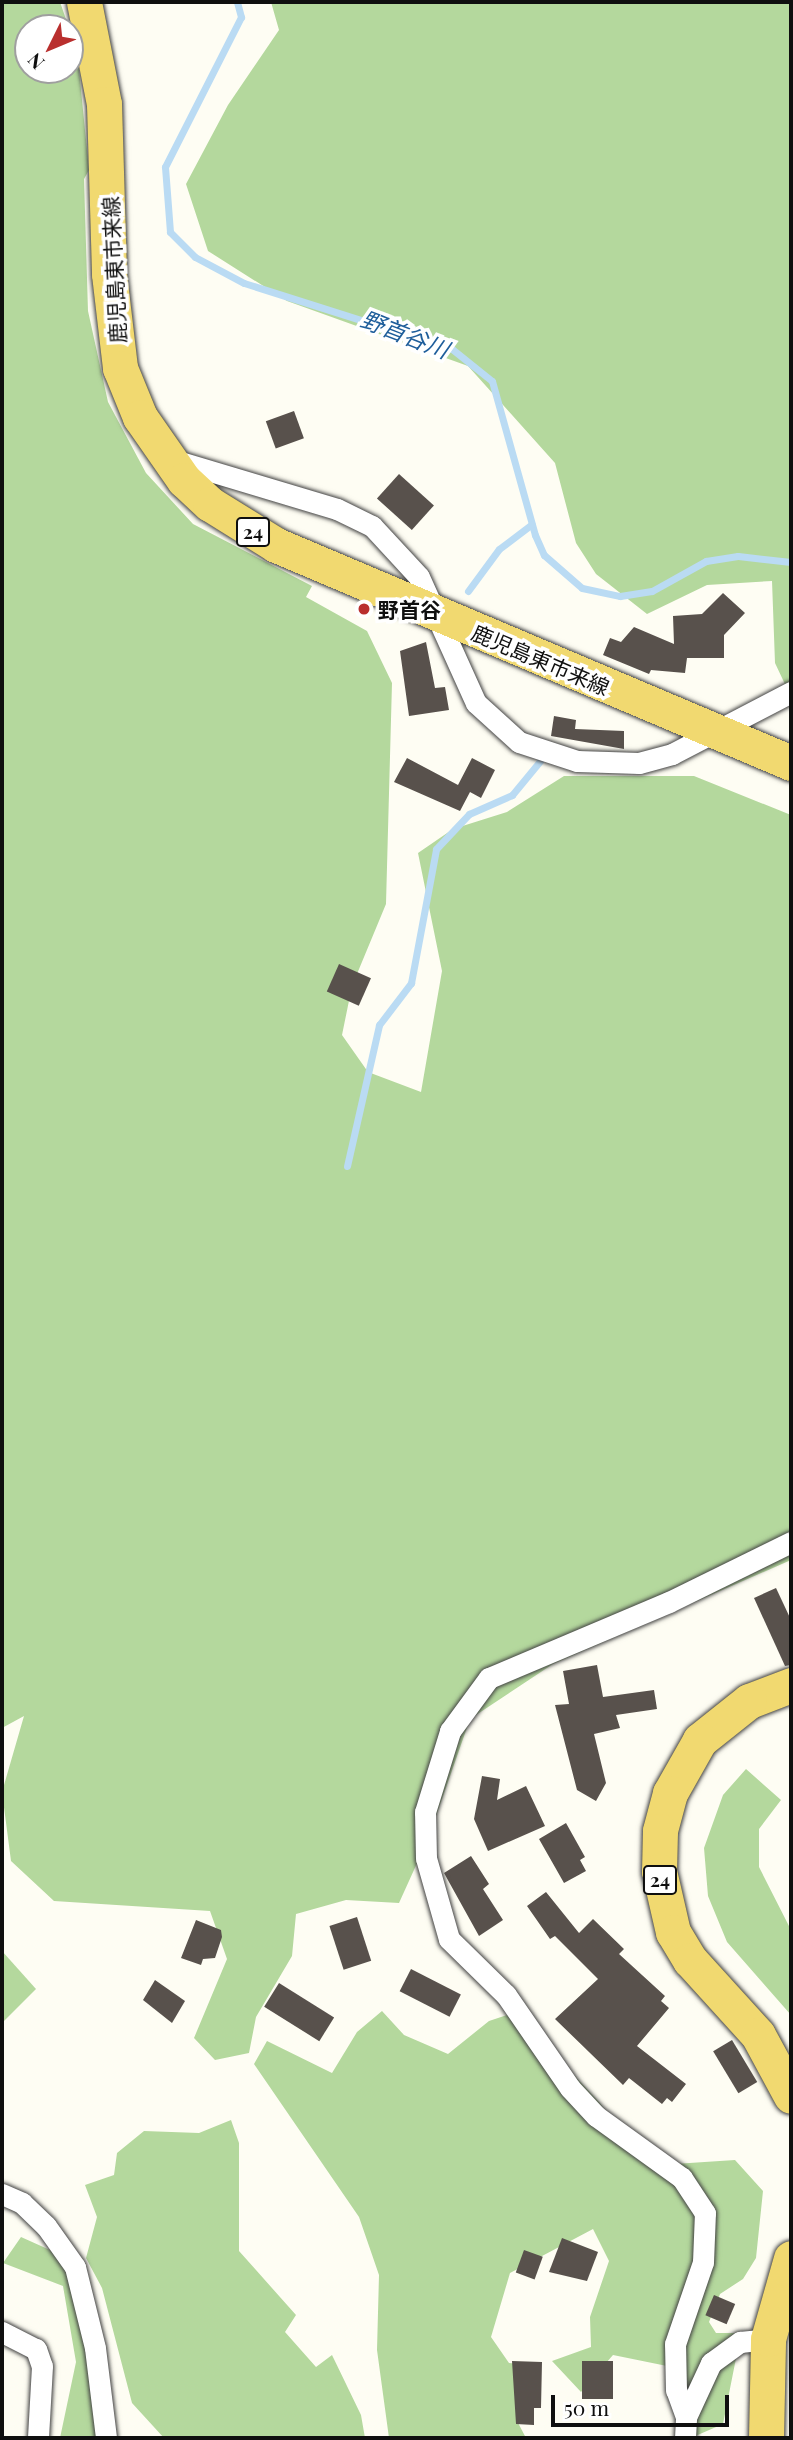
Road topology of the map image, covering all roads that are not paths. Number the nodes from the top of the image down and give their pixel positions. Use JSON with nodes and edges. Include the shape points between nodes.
{"nodes":[{"id":1,"x":84,"y":2,"type":"edge"},
{"id":2,"x":163,"y":457,"type":"junction"},
{"id":3,"x":439,"y":617,"type":"junction"},
{"id":4,"x":791,"y":692,"type":"edge"},
{"id":5,"x":717,"y":732,"type":"junction"},
{"id":6,"x":791,"y":763,"type":"edge"},
{"id":7,"x":791,"y":1542,"type":"edge"},
{"id":8,"x":791,"y":1685,"type":"edge"},
{"id":9,"x":791,"y":2096,"type":"edge"},
{"id":10,"x":2,"y":2193,"type":"edge"},
{"id":11,"x":791,"y":2258,"type":"edge"},
{"id":12,"x":2,"y":2332,"type":"edge"},
{"id":13,"x":768,"y":2339,"type":"junction"},
{"id":14,"x":686,"y":2417,"type":"junction"},
{"id":15,"x":38,"y":2438,"type":"edge"},
{"id":16,"x":106,"y":2438,"type":"edge"},
{"id":17,"x":685,"y":2438,"type":"edge"},
{"id":18,"x":766,"y":2438,"type":"edge"}],
"edges":[{"from":1,"to":2,"type":"main road","name":"鹿児島東市来線","number":"24","via":[[104,104],[109,274],[120,368]]},
{"from":2,"to":3,"type":"main road","name":"鹿児島東市来線","number":"24","via":[[238,523]]},
{"from":2,"to":3,"type":"street","via":[[337,509],[372,526],[400,550]]},
{"from":3,"to":5,"type":"main road","name":"鹿児島東市来線","number":"24"},
{"from":3,"to":5,"type":"street","via":[[447,647],[476,703],[519,742],[577,761],[639,763]]},
{"from":4,"to":5,"type":"street"},
{"from":5,"to":6,"type":"main road","name":"鹿児島東市来線","number":"24"},
{"from":7,"to":14,"type":"street","via":[[669,1602],[489,1678],[450,1731],[425,1812],[428,1870],[449,1940],[506,1996],[587,2107],[682,2178],[705,2213],[703,2262],[675,2344],[676,2390]]},
{"from":8,"to":9,"type":"main road","number":"24","via":[[749,1701],[701,1740],[688,1757],[660,1831],[659,1871],[673,1932],[690,1960],[758,2035]]},
{"from":10,"to":16,"type":"street","via":[[22,2203],[46,2226],[75,2267],[95,2348]]},
{"from":11,"to":13,"type":"main road"},
{"from":12,"to":15,"type":"street","via":[[36,2349],[43,2366]]},
{"from":13,"to":14,"type":"street","via":[[740,2342],[711,2363]]},
{"from":13,"to":18,"type":"main road"},
{"from":14,"to":17,"type":"street"}]}
